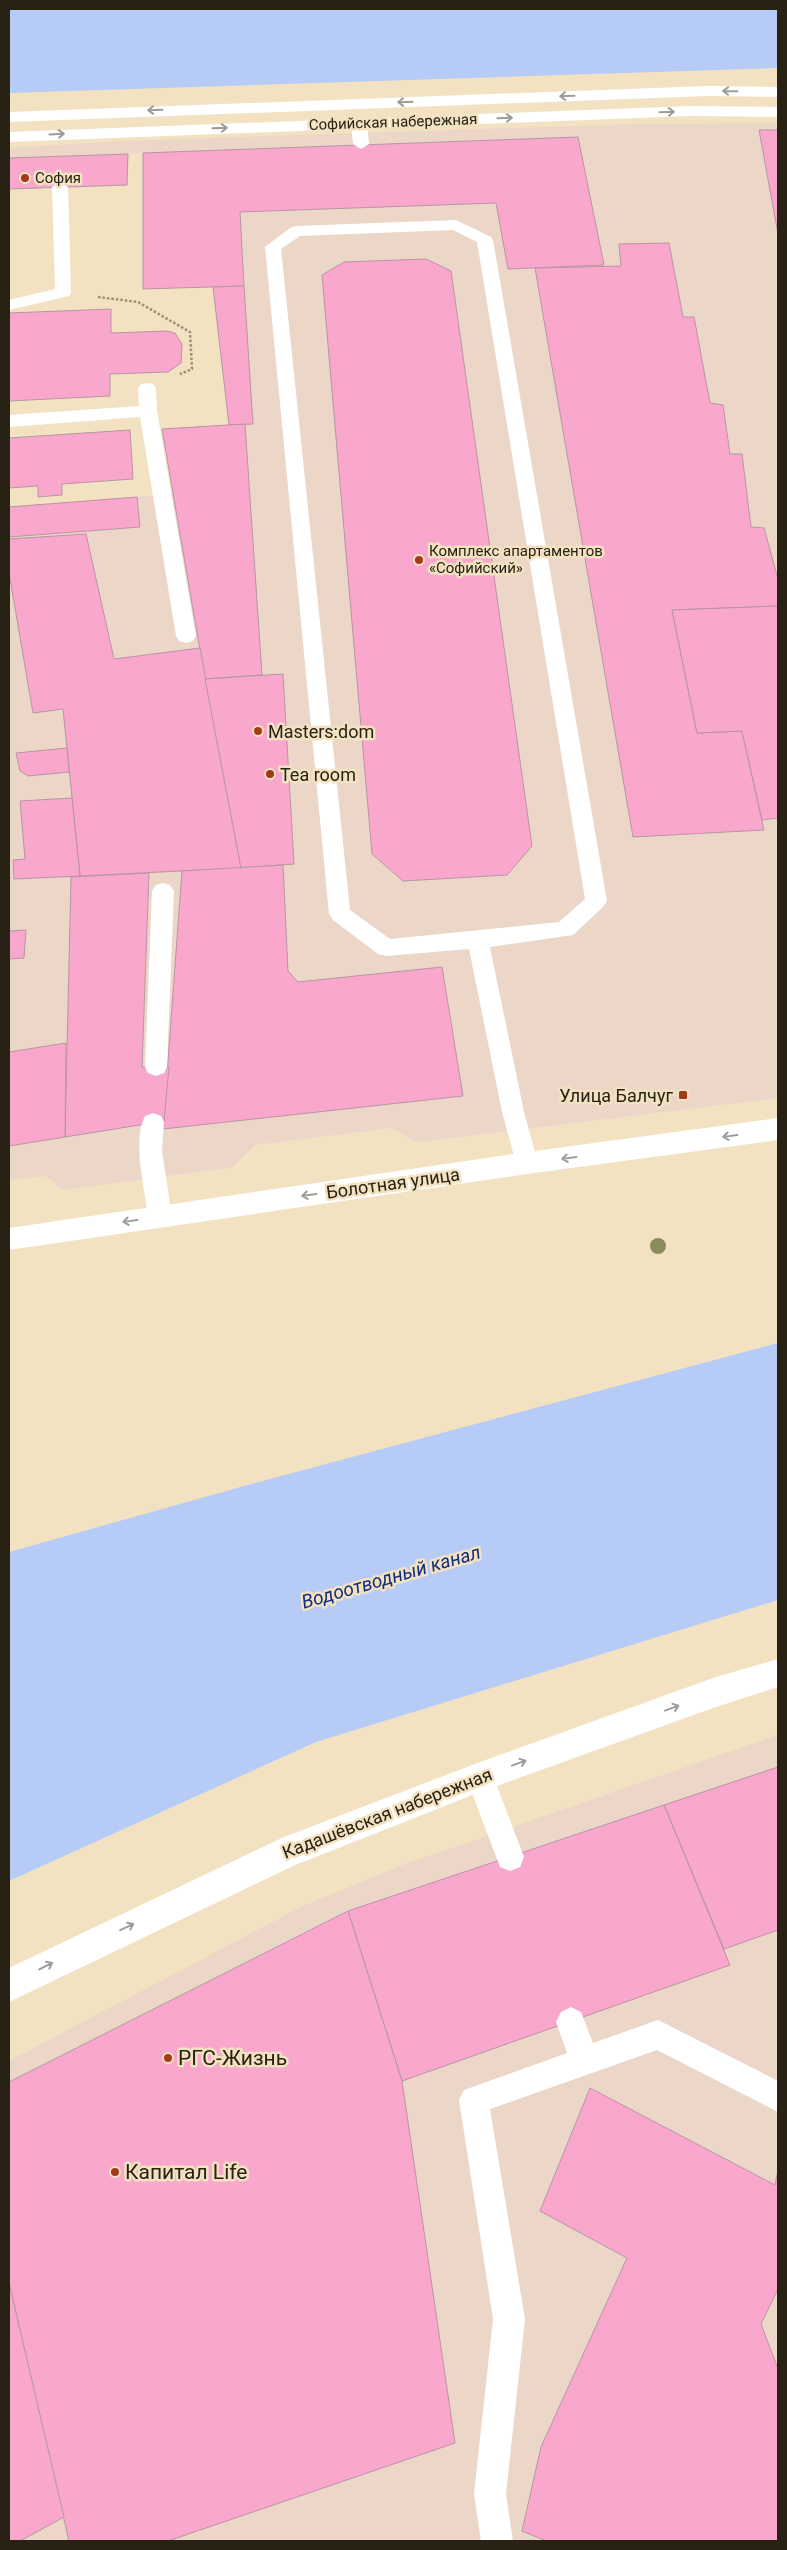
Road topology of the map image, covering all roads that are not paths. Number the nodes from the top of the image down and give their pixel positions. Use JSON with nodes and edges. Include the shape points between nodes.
{"nodes":[{"id":1,"x":778,"y":92,"type":"edge"},
{"id":2,"x":778,"y":112,"type":"edge"},
{"id":3,"x":9,"y":117,"type":"edge"},
{"id":4,"x":359,"y":123,"type":"junction"},
{"id":5,"x":9,"y":137,"type":"edge"},
{"id":6,"x":361,"y":144,"type":"dead end"},
{"id":7,"x":60,"y":187,"type":"dead end"},
{"id":8,"x":368,"y":221,"type":"joint"},
{"id":9,"x":9,"y":305,"type":"edge"},
{"id":10,"x":147,"y":388,"type":"road end"},
{"id":11,"x":148,"y":411,"type":"junction"},
{"id":12,"x":9,"y":421,"type":"edge"},
{"id":13,"x":186,"y":636,"type":"dead end"},
{"id":14,"x":163,"y":891,"type":"dead end"},
{"id":15,"x":478,"y":940,"type":"junction"},
{"id":16,"x":156,"y":1067,"type":"dead end"},
{"id":17,"x":153,"y":1122,"type":"dead end"},
{"id":18,"x":778,"y":1129,"type":"edge"},
{"id":19,"x":527,"y":1163,"type":"junction"},
{"id":20,"x":160,"y":1217,"type":"junction"},
{"id":21,"x":9,"y":1239,"type":"edge"},
{"id":22,"x":778,"y":1673,"type":"edge"},
{"id":23,"x":480,"y":1777,"type":"junction"},
{"id":24,"x":510,"y":1857,"type":"dead end"},
{"id":25,"x":9,"y":1985,"type":"edge"},
{"id":26,"x":571,"y":2022,"type":"dead end"},
{"id":27,"x":585,"y":2061,"type":"junction"},
{"id":28,"x":778,"y":2097,"type":"edge"},
{"id":29,"x":497,"y":2541,"type":"edge"}],
"edges":[{"from":1,"to":3,"type":"main road","name":"Софийская набережная","one_way":true,"via":[[688,91]]},
{"from":4,"to":2,"type":"main road","name":"Софийская набережная","one_way":true,"via":[[690,111]]},
{"from":5,"to":4,"type":"main road","name":"Софийская набережная","one_way":true},
{"from":4,"to":6,"type":"lane"},
{"from":7,"to":9,"type":"lane","via":[[62,292]]},
{"from":8,"to":15,"type":"lane","via":[[456,225],[485,240],[596,901],[564,929]]},
{"from":8,"to":15,"type":"lane","via":[[296,231],[272,247],[340,914],[386,948]]},
{"from":10,"to":11,"type":"lane"},
{"from":11,"to":12,"type":"lane"},
{"from":11,"to":13,"type":"lane"},
{"from":14,"to":16,"type":"lane"},
{"from":15,"to":19,"type":"lane","via":[[513,1112]]},
{"from":17,"to":20,"type":"lane","via":[[151,1151]]},
{"from":18,"to":19,"type":"main road","name":"Болотная улица","one_way":true},
{"from":19,"to":20,"type":"main road","name":"Болотная улица","one_way":true},
{"from":20,"to":21,"type":"main road","name":"Болотная улица","one_way":true},
{"from":23,"to":22,"type":"main road","name":"Кадашёвская набережная","one_way":true,"via":[[713,1693]]},
{"from":23,"to":24,"type":"lane"},
{"from":25,"to":23,"type":"main road","name":"Кадашёвская набережная","one_way":true,"via":[[284,1852]]},
{"from":26,"to":27,"type":"lane"},
{"from":27,"to":28,"type":"lane","via":[[658,2035]]},
{"from":27,"to":29,"type":"lane","via":[[474,2100],[509,2319],[490,2494]]}]}
